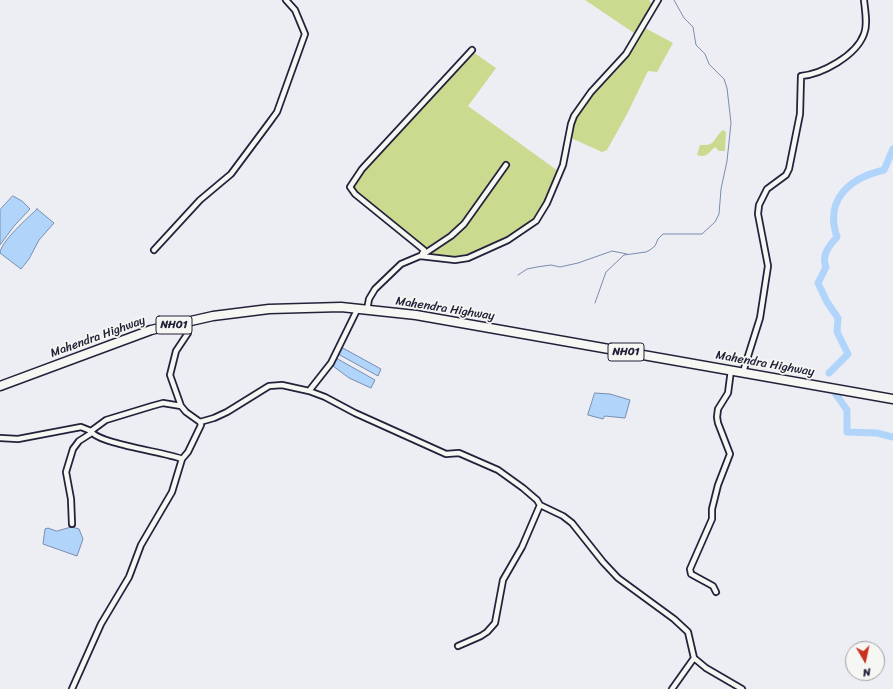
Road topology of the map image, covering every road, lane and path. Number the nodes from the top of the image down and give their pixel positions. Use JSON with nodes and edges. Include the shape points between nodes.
{"nodes":[{"id":1,"x":286,"y":0,"type":"edge"},
{"id":2,"x":658,"y":0,"type":"edge"},
{"id":3,"x":864,"y":0,"type":"edge"},
{"id":4,"x":472,"y":50,"type":"dead end"},
{"id":5,"x":506,"y":165,"type":"dead end"},
{"id":6,"x":154,"y":250,"type":"dead end"},
{"id":7,"x":421,"y":256,"type":"junction"},
{"id":8,"x":358,"y":308,"type":"junction"},
{"id":9,"x":367,"y":310,"type":"junction"},
{"id":10,"x":188,"y":322,"type":"junction"},
{"id":11,"x":731,"y":370,"type":"junction"},
{"id":12,"x":743,"y":372,"type":"junction"},
{"id":13,"x":0,"y":386,"type":"edge"},
{"id":14,"x":309,"y":391,"type":"junction"},
{"id":15,"x":893,"y":399,"type":"edge"},
{"id":16,"x":180,"y":406,"type":"junction"},
{"id":17,"x":200,"y":422,"type":"junction"},
{"id":18,"x":91,"y":431,"type":"junction"},
{"id":19,"x":0,"y":438,"type":"edge"},
{"id":20,"x":182,"y":459,"type":"junction"},
{"id":21,"x":540,"y":505,"type":"junction"},
{"id":22,"x":72,"y":524,"type":"dead end"},
{"id":23,"x":716,"y":592,"type":"dead end"},
{"id":24,"x":458,"y":646,"type":"dead end"},
{"id":25,"x":694,"y":658,"type":"junction"},
{"id":26,"x":72,"y":689,"type":"edge"},
{"id":27,"x":672,"y":689,"type":"edge"},
{"id":28,"x":742,"y":689,"type":"edge"}],
"edges":[{"from":1,"to":6,"type":"street","via":[[295,10],[305,34],[277,112],[231,174],[205,195]]},
{"from":2,"to":7,"type":"street","via":[[626,54],[590,92],[574,116],[563,165],[547,203],[536,221],[508,240],[468,258],[455,260]]},
{"from":3,"to":12,"type":"street","via":[[866,26],[862,39],[826,70],[801,76],[800,114],[789,169],[786,175],[767,189],[759,205],[758,214],[768,266],[760,318]]},
{"from":4,"to":7,"type":"street","via":[[362,169],[350,187],[355,194],[424,250]]},
{"from":5,"to":7,"type":"street","via":[[464,224]]},
{"from":7,"to":9,"type":"street","via":[[401,264],[380,284],[369,299]]},
{"from":8,"to":9,"type":"highway","name":"Mahendra Highway","number":"NH01"},
{"from":8,"to":10,"type":"highway","name":"Mahendra Highway","number":"NH01","via":[[269,309]]},
{"from":8,"to":14,"type":"street","via":[[331,363]]},
{"from":9,"to":11,"type":"highway","name":"Mahendra Highway","number":"NH01","via":[[416,315]]},
{"from":10,"to":13,"type":"highway","name":"Mahendra Highway","number":"NH01","via":[[151,330]]},
{"from":10,"to":16,"type":"street","via":[[188,333],[176,351],[170,375]]},
{"from":11,"to":12,"type":"highway","name":"Mahendra Highway","number":"NH01"},
{"from":11,"to":23,"type":"street","via":[[728,394],[718,409],[717,417],[730,454],[718,485],[712,519],[690,569],[691,574],[713,586]]},
{"from":12,"to":15,"type":"highway","name":"Mahendra Highway","number":"NH01"},
{"from":14,"to":17,"type":"street","via":[[282,385],[269,386],[227,412]]},
{"from":14,"to":21,"type":"street","via":[[446,454],[459,453],[498,470],[528,492]]},
{"from":16,"to":17,"type":"street"},
{"from":16,"to":18,"type":"street","via":[[163,403],[152,406],[106,420]]},
{"from":17,"to":20,"type":"street","via":[[201,425],[188,452]]},
{"from":18,"to":19,"type":"street","via":[[81,427],[18,439]]},
{"from":18,"to":20,"type":"street","via":[[100,438]]},
{"from":18,"to":22,"type":"street","via":[[72,448],[66,472]]},
{"from":20,"to":26,"type":"street","via":[[172,492],[141,545],[129,577],[101,624]]},
{"from":21,"to":24,"type":"street","via":[[522,547],[503,580],[495,623],[481,636]]},
{"from":21,"to":25,"type":"street","via":[[559,513],[572,523],[618,578],[688,632]]},
{"from":25,"to":27,"type":"street"},
{"from":25,"to":28,"type":"street"}]}
